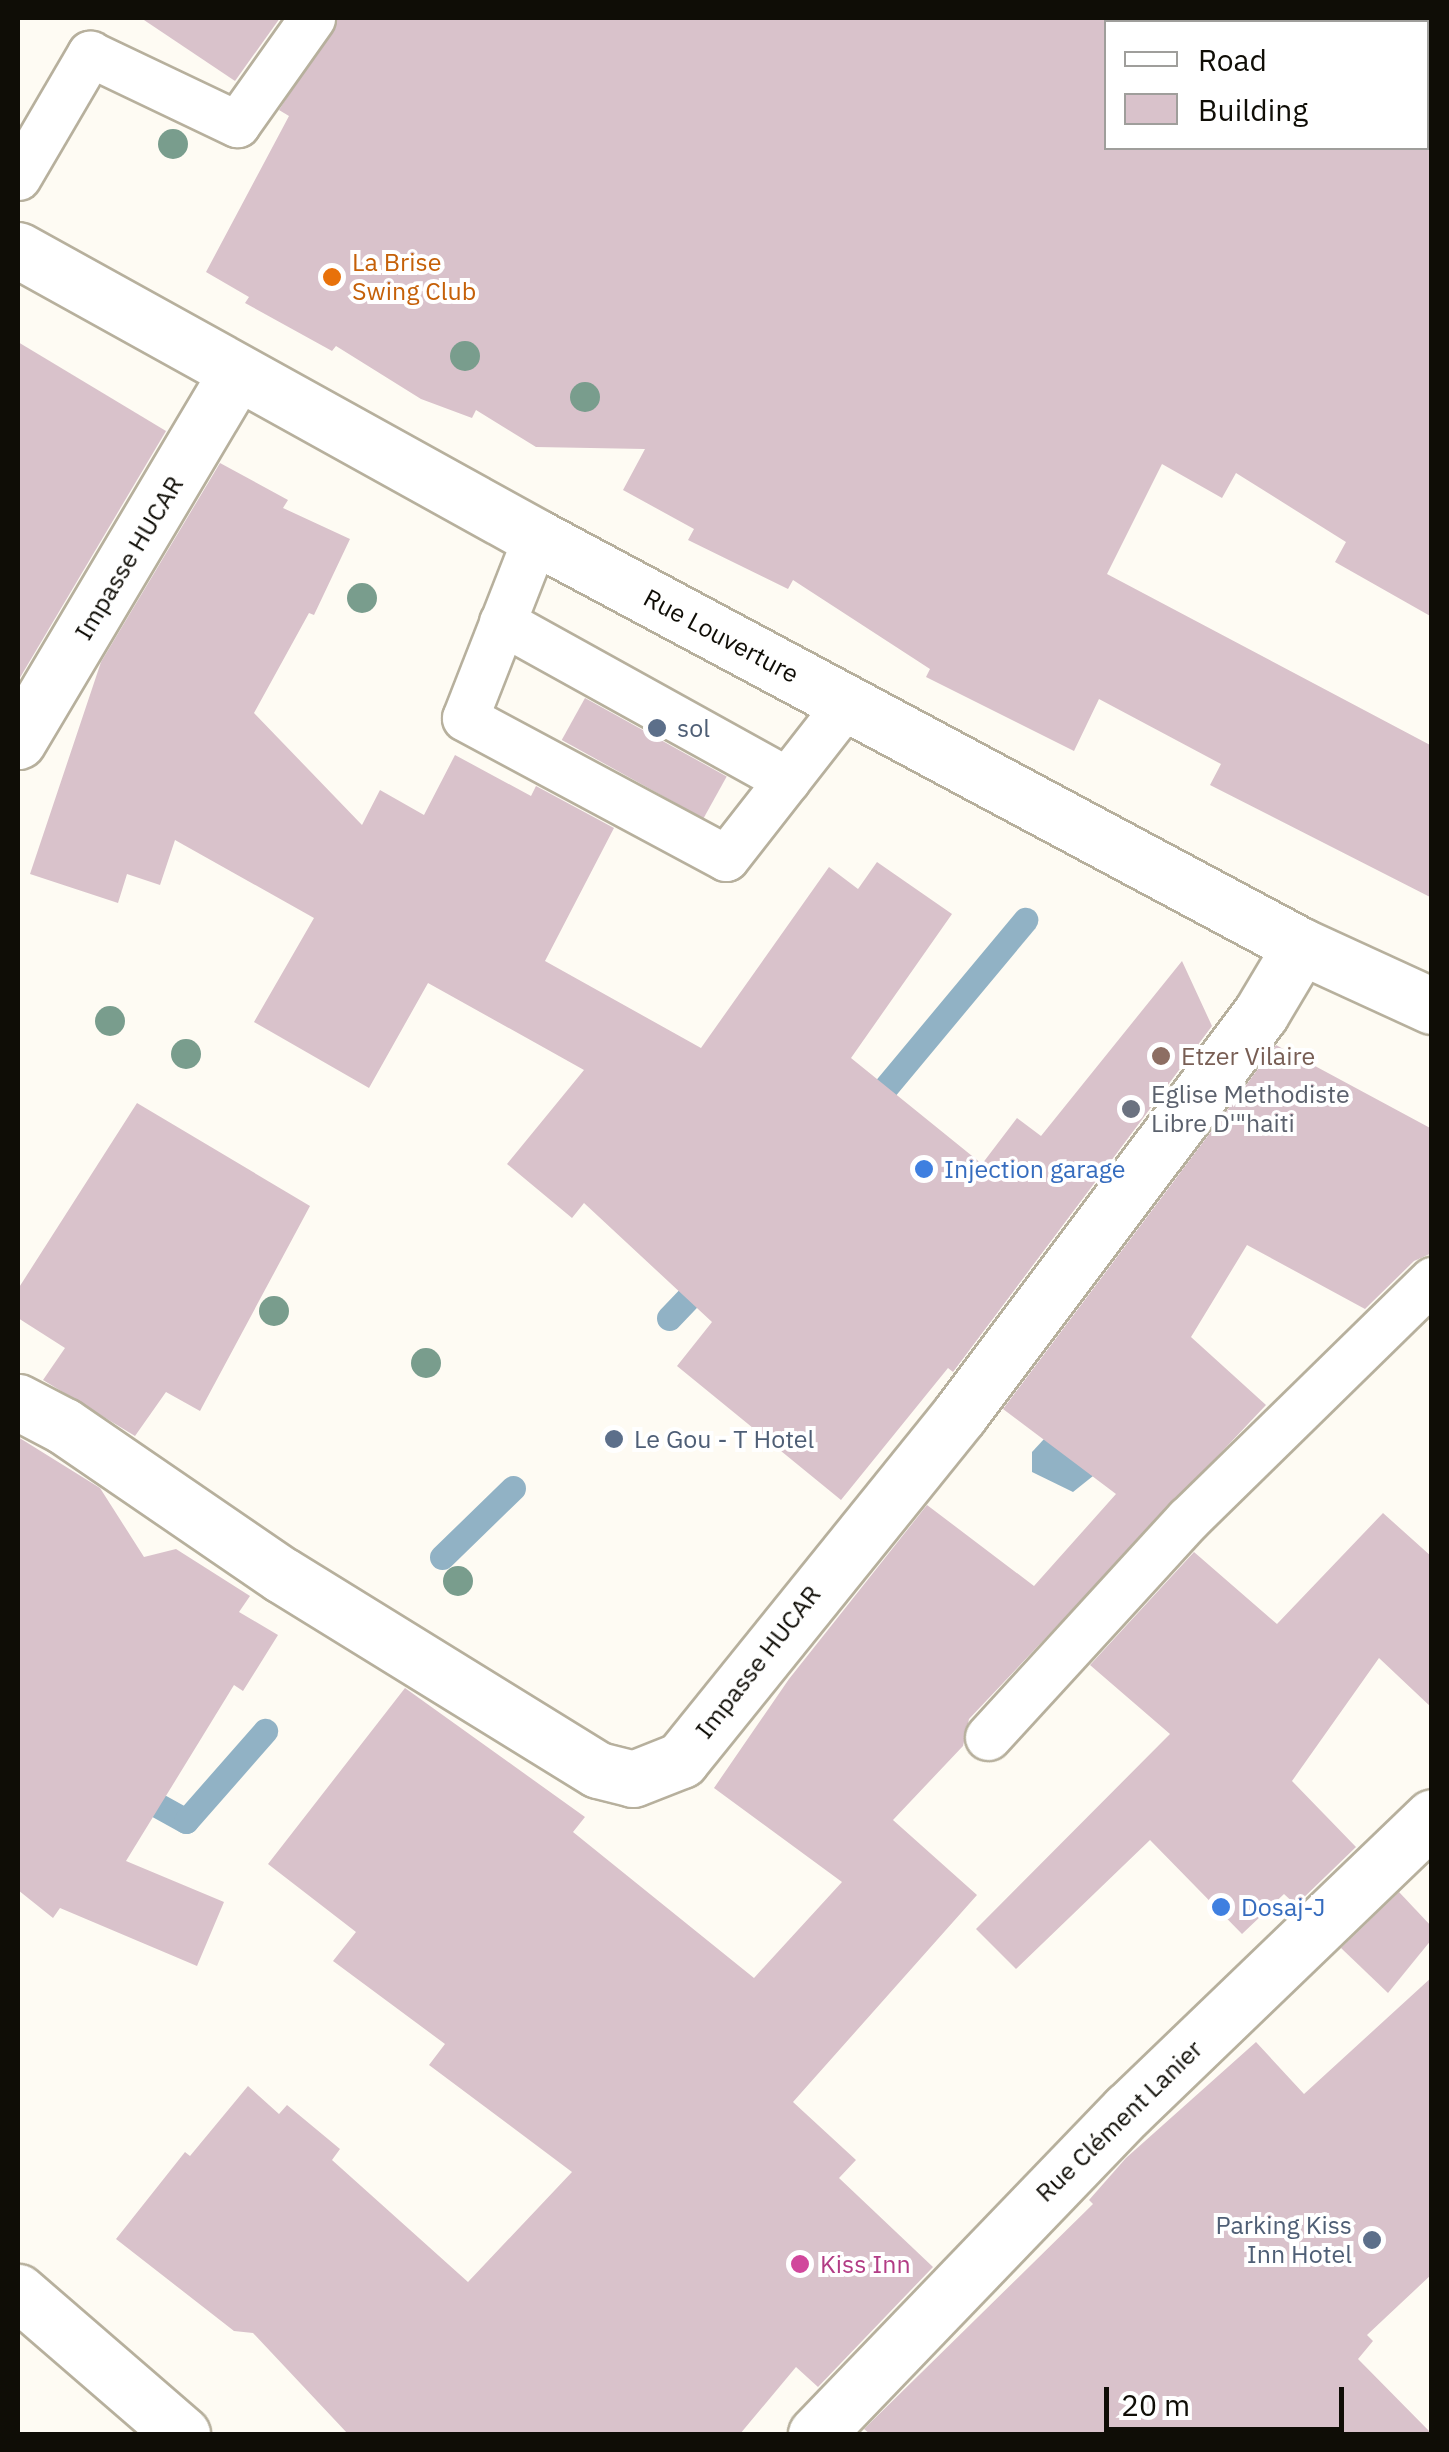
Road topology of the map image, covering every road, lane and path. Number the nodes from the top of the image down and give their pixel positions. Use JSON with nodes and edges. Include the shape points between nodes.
{"nodes":[{"id":1,"x":312,"y":18,"type":"edge"},
{"id":2,"x":18,"y":176,"type":"edge"},
{"id":3,"x":18,"y":250,"type":"edge"},
{"id":4,"x":237,"y":372,"type":"junction"},
{"id":5,"x":536,"y":537,"type":"junction"},
{"id":6,"x":502,"y":622,"type":"junction"},
{"id":7,"x":847,"y":703,"type":"junction"},
{"id":8,"x":18,"y":741,"type":"edge"},
{"id":9,"x":787,"y":780,"type":"junction"},
{"id":10,"x":1302,"y":946,"type":"junction"},
{"id":11,"x":1432,"y":1006,"type":"edge"},
{"id":12,"x":1432,"y":1280,"type":"edge"},
{"id":13,"x":18,"y":1402,"type":"edge"},
{"id":14,"x":988,"y":1737,"type":"dead end"},
{"id":15,"x":1432,"y":1817,"type":"edge"},
{"id":16,"x":18,"y":2292,"type":"edge"},
{"id":17,"x":182,"y":2434,"type":"edge"},
{"id":18,"x":816,"y":2434,"type":"edge"}],
"edges":[{"from":1,"to":2,"type":"lane","via":[[237,124],[90,54]]},
{"from":3,"to":4,"type":"street","name":"Rue Louverture"},
{"from":4,"to":5,"type":"street","name":"Rue Louverture"},
{"from":4,"to":8,"type":"street","name":"Impasse HUCAR"},
{"from":5,"to":6,"type":"lane"},
{"from":5,"to":7,"type":"street","name":"Rue Louverture"},
{"from":6,"to":9,"type":"lane"},
{"from":6,"to":9,"type":"lane","via":[[466,718],[726,858]]},
{"from":7,"to":9,"type":"lane"},
{"from":7,"to":10,"type":"street","name":"Rue Louverture"},
{"from":10,"to":11,"type":"street","name":"Rue Louverture"},
{"from":10,"to":13,"type":"street","name":"Impasse HUCAR","via":[[1261,1013],[960,1414],[680,1760],[633,1778],[598,1770]]},
{"from":12,"to":14,"type":"lane","via":[[1188,1519]]},
{"from":15,"to":18,"type":"street","name":"Rue Clément Lanier","via":[[1088,2151]]},
{"from":16,"to":17,"type":"street"}]}
